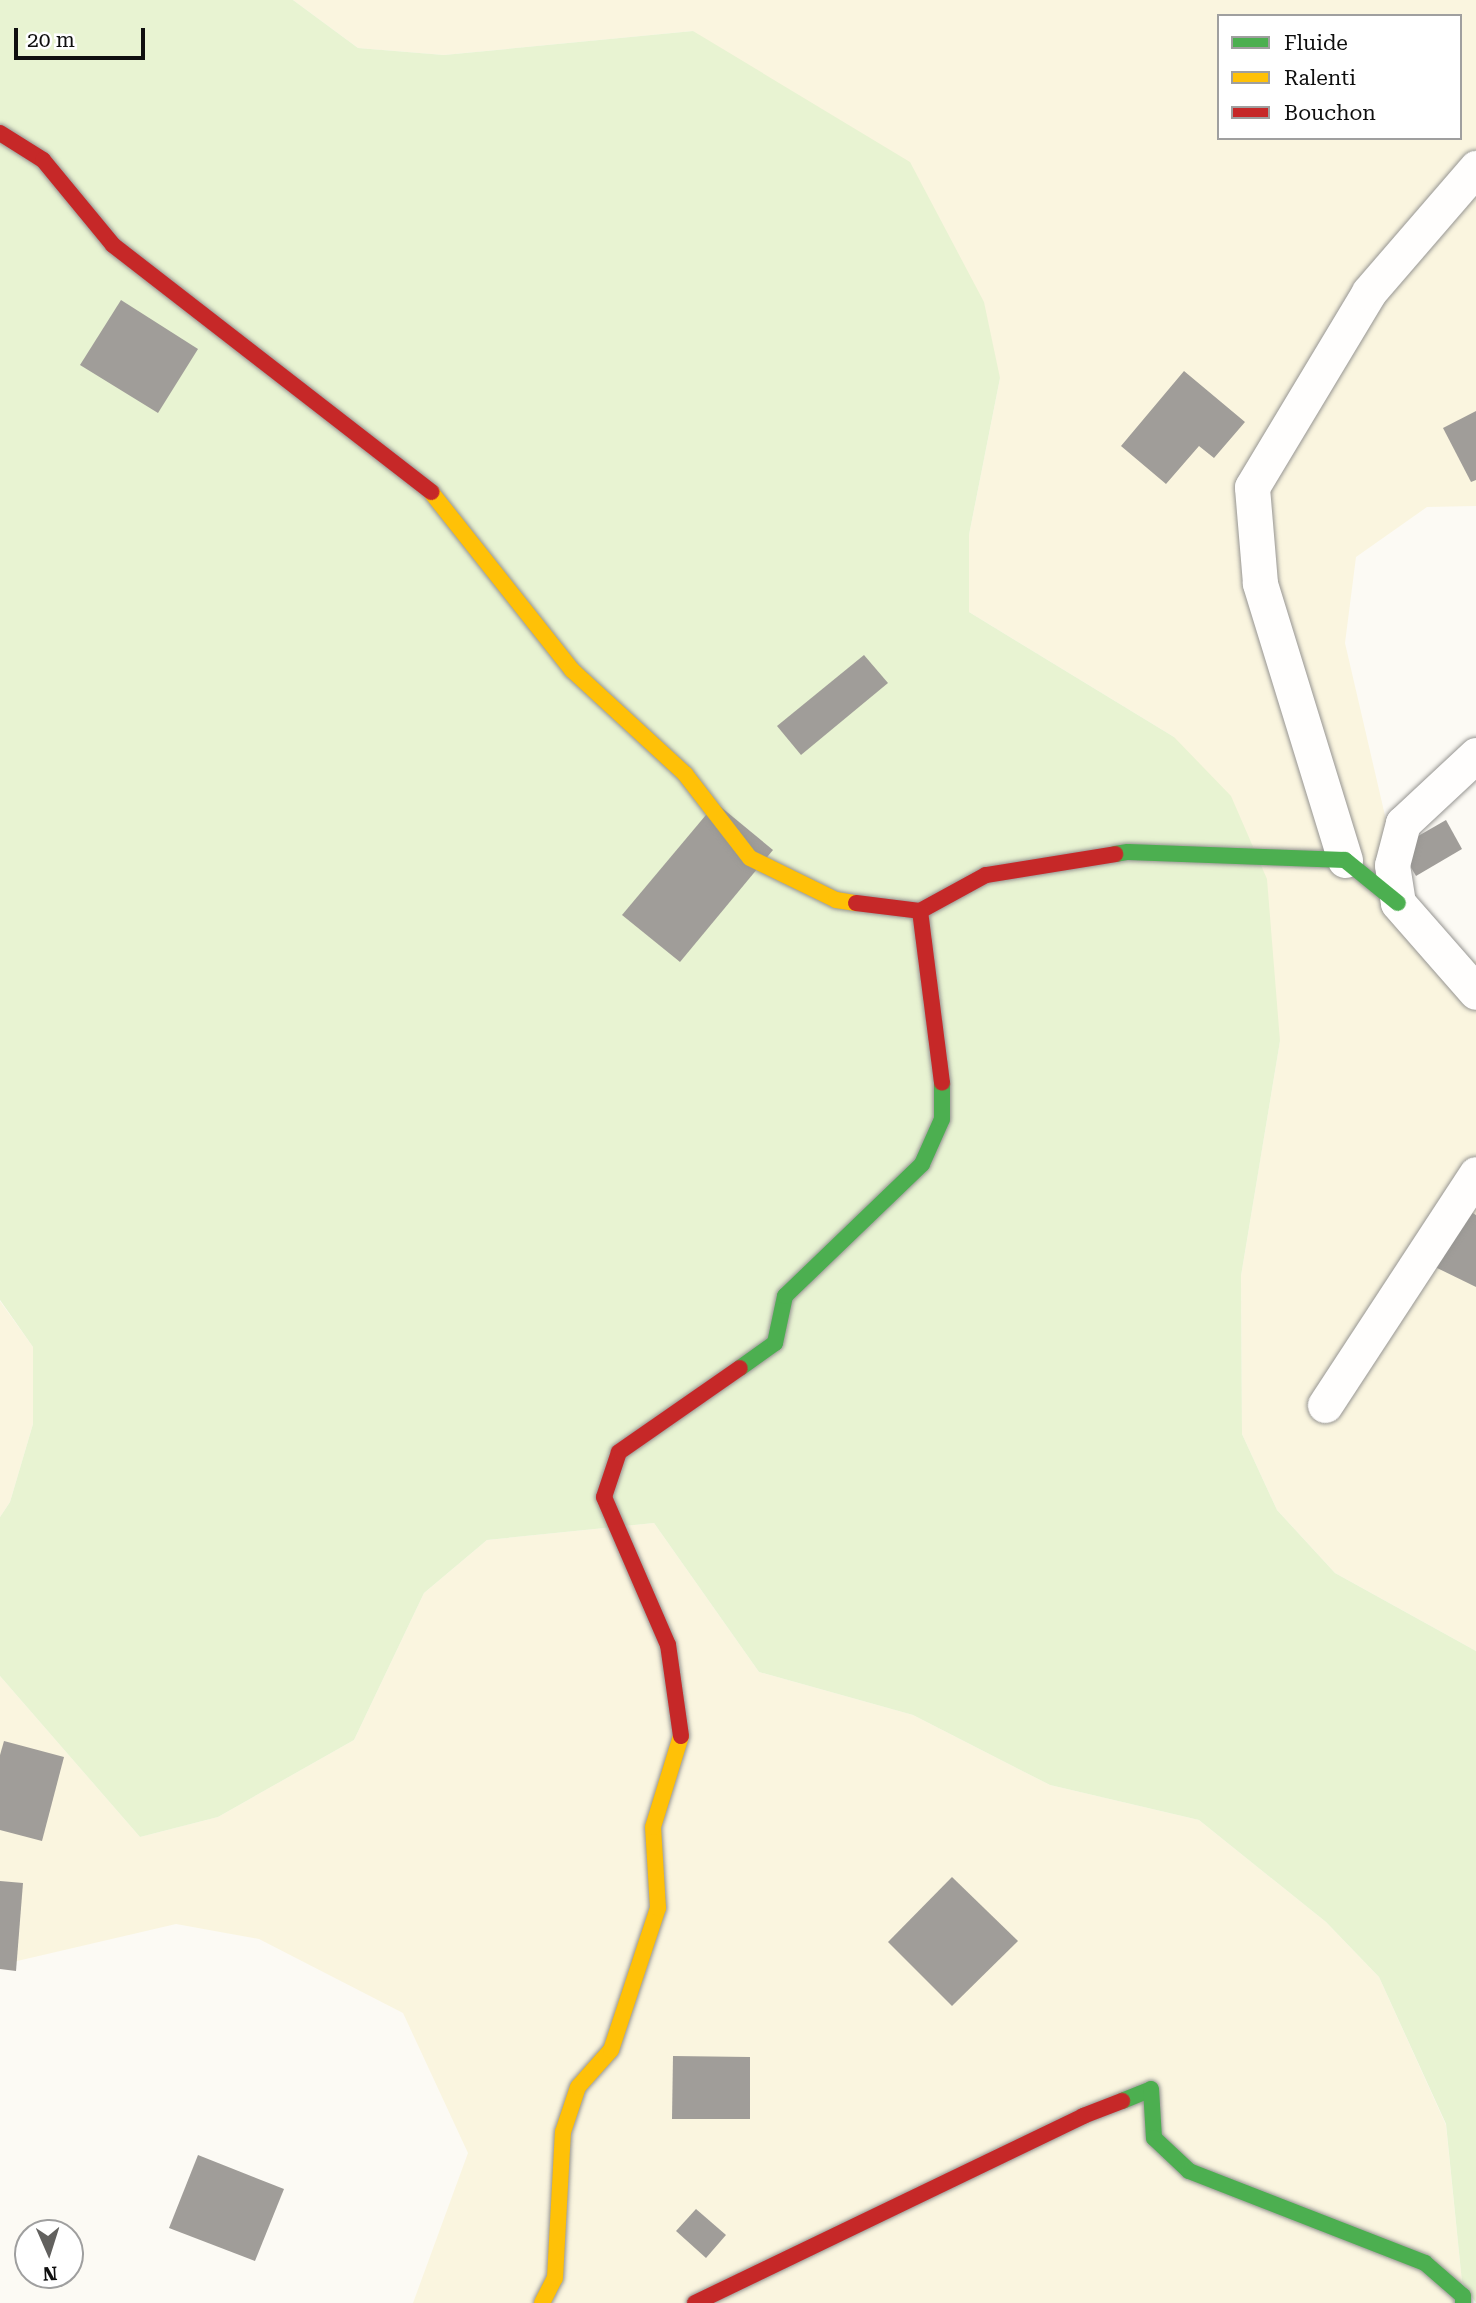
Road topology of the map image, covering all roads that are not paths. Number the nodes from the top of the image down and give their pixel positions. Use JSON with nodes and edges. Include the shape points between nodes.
{"nodes":[{"id":1,"x":0,"y":133,"type":"edge"},
{"id":2,"x":1476,"y":168,"type":"edge"},
{"id":3,"x":1476,"y":755,"type":"edge"},
{"id":4,"x":1345,"y":860,"type":"junction"},
{"id":5,"x":1398,"y":902,"type":"junction"},
{"id":6,"x":920,"y":911,"type":"junction"},
{"id":7,"x":1476,"y":992,"type":"edge"},
{"id":8,"x":1476,"y":1174,"type":"edge"},
{"id":9,"x":1325,"y":1405,"type":"dead end"},
{"id":10,"x":542,"y":2303,"type":"edge"},
{"id":11,"x":695,"y":2303,"type":"edge"},
{"id":12,"x":1463,"y":2303,"type":"edge"}],
"edges":[{"from":1,"to":6,"type":"street","via":[[43,160],[113,245],[425,484],[572,670],[685,774],[750,858],[836,900]]},
{"from":2,"to":4,"type":"street","via":[[1369,292],[1252,487],[1259,583]]},
{"from":3,"to":5,"type":"street","via":[[1403,823],[1392,865]]},
{"from":4,"to":5,"type":"street"},
{"from":4,"to":6,"type":"street","via":[[1128,852],[986,875]]},
{"from":5,"to":7,"type":"street"},
{"from":6,"to":10,"type":"street","via":[[942,1068],[943,1119],[922,1164],[785,1296],[775,1343],[619,1452],[604,1497],[668,1645],[681,1739],[653,1827],[658,1908],[611,2050],[578,2087],[563,2132],[555,2278]]},
{"from":8,"to":9,"type":"street"},
{"from":11,"to":12,"type":"street","via":[[1070,2122],[1151,2089],[1154,2138],[1189,2171],[1425,2263],[1463,2296]]}]}
